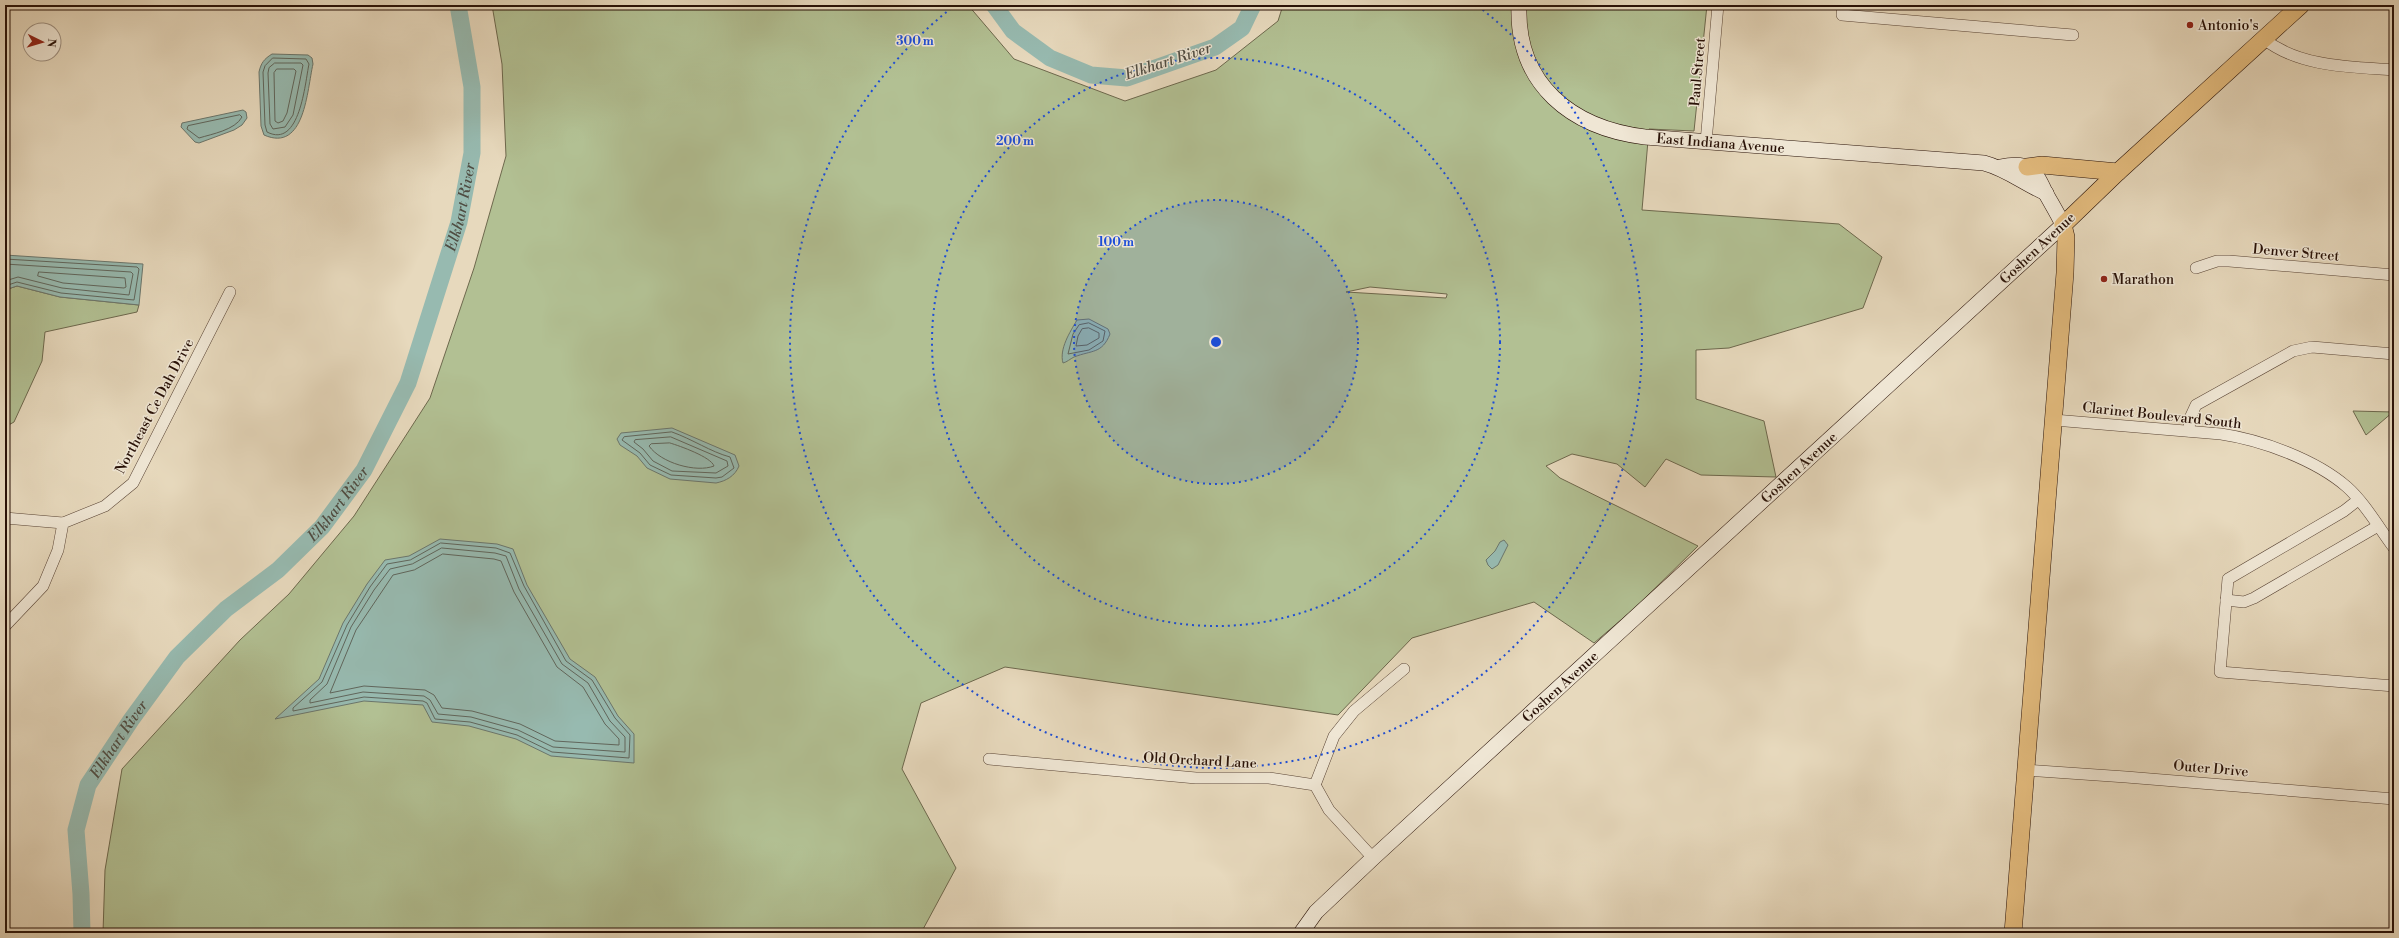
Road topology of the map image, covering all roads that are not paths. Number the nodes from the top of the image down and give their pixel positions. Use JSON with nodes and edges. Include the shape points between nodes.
{"nodes":[{"id":1,"x":1519,"y":5,"type":"edge"},
{"id":2,"x":1718,"y":5,"type":"edge"},
{"id":3,"x":1843,"y":5,"type":"edge"},
{"id":4,"x":2301,"y":5,"type":"edge"},
{"id":5,"x":2073,"y":35,"type":"dead end"},
{"id":6,"x":2264,"y":39,"type":"junction"},
{"id":7,"x":2394,"y":70,"type":"edge"},
{"id":8,"x":1706,"y":142,"type":"junction"},
{"id":9,"x":2000,"y":167,"type":"junction"},
{"id":10,"x":2027,"y":167,"type":"junction"},
{"id":11,"x":2118,"y":172,"type":"junction"},
{"id":12,"x":2046,"y":193,"type":"junction"},
{"id":13,"x":2063,"y":225,"type":"junction"},
{"id":14,"x":2196,"y":268,"type":"dead end"},
{"id":15,"x":2394,"y":275,"type":"edge"},
{"id":16,"x":230,"y":292,"type":"dead end"},
{"id":17,"x":2394,"y":354,"type":"edge"},
{"id":18,"x":2054,"y":420,"type":"junction"},
{"id":19,"x":2189,"y":431,"type":"junction"},
{"id":20,"x":2358,"y":500,"type":"junction"},
{"id":21,"x":5,"y":518,"type":"edge"},
{"id":22,"x":63,"y":523,"type":"junction"},
{"id":23,"x":2378,"y":526,"type":"junction"},
{"id":24,"x":2394,"y":548,"type":"edge"},
{"id":25,"x":2226,"y":600,"type":"junction"},
{"id":26,"x":5,"y":626,"type":"edge"},
{"id":27,"x":1404,"y":669,"type":"dead end"},
{"id":28,"x":2394,"y":677,"type":"edge"},
{"id":29,"x":2380,"y":685,"type":"junction"},
{"id":30,"x":2394,"y":686,"type":"edge"},
{"id":31,"x":989,"y":759,"type":"dead end"},
{"id":32,"x":2026,"y":770,"type":"junction"},
{"id":33,"x":1315,"y":785,"type":"junction"},
{"id":34,"x":2394,"y":799,"type":"edge"},
{"id":35,"x":1373,"y":858,"type":"junction"},
{"id":36,"x":1301,"y":933,"type":"edge"},
{"id":37,"x":2013,"y":933,"type":"edge"}],
"edges":[{"from":1,"to":8,"type":"street","name":"East Indiana Avenue","via":[[1522,43],[1530,63],[1540,82],[1569,112],[1589,124],[1623,134]]},
{"from":2,"to":8,"type":"street","name":"Paul Street"},
{"from":3,"to":5,"type":"street","via":[[1842,15]]},
{"from":4,"to":6,"type":"main road","name":"Goshen Avenue"},
{"from":6,"to":7,"type":"street","via":[[2275,48],[2309,60]]},
{"from":6,"to":11,"type":"main road","name":"Goshen Avenue"},
{"from":8,"to":9,"type":"street","name":"East Indiana Avenue"},
{"from":9,"to":10,"type":"street","name":"East Indiana Avenue","via":[[2014,164]]},
{"from":9,"to":12,"type":"street","name":"East Indiana Avenue","via":[[2031,187]]},
{"from":10,"to":11,"type":"main road","via":[[2042,165]]},
{"from":10,"to":12,"type":"street","via":[[2039,176]]},
{"from":11,"to":13,"type":"main road","name":"Goshen Avenue"},
{"from":12,"to":13,"type":"street"},
{"from":13,"to":18,"type":"main road","via":[[2066,253]]},
{"from":13,"to":35,"type":"street","name":"Goshen Avenue"},
{"from":14,"to":15,"type":"street","name":"Denver Street","via":[[2216,261],[2229,261]]},
{"from":16,"to":22,"type":"street","name":"Northeast Ce Dah Drive","via":[[133,483],[106,506]]},
{"from":17,"to":19,"type":"street","via":[[2312,348],[2293,350],[2196,405],[2190,418]]},
{"from":18,"to":19,"type":"street","name":"Clarinet Boulevard South"},
{"from":18,"to":32,"type":"main road"},
{"from":19,"to":20,"type":"street","name":"Clarinet Boulevard South","via":[[2239,436],[2271,447],[2332,476]]},
{"from":20,"to":23,"type":"street","name":"Clarinet Boulevard South"},
{"from":20,"to":25,"type":"street","via":[[2344,511],[2228,579]]},
{"from":21,"to":22,"type":"street"},
{"from":22,"to":26,"type":"street","via":[[58,550],[43,586]]},
{"from":23,"to":24,"type":"street","name":"Clarinet Boulevard South"},
{"from":23,"to":25,"type":"street","via":[[2254,598],[2244,602]]},
{"from":25,"to":29,"type":"street","via":[[2220,672]]},
{"from":27,"to":33,"type":"street","via":[[1354,711],[1334,736]]},
{"from":28,"to":29,"type":"street"},
{"from":29,"to":30,"type":"street"},
{"from":31,"to":33,"type":"street","name":"Old Orchard Lane","via":[[1196,778],[1269,778]]},
{"from":32,"to":34,"type":"street","name":"Outer Drive"},
{"from":32,"to":37,"type":"main road"},
{"from":33,"to":35,"type":"street","via":[[1329,810]]},
{"from":35,"to":36,"type":"street","name":"Goshen Avenue","via":[[1316,912]]}]}
